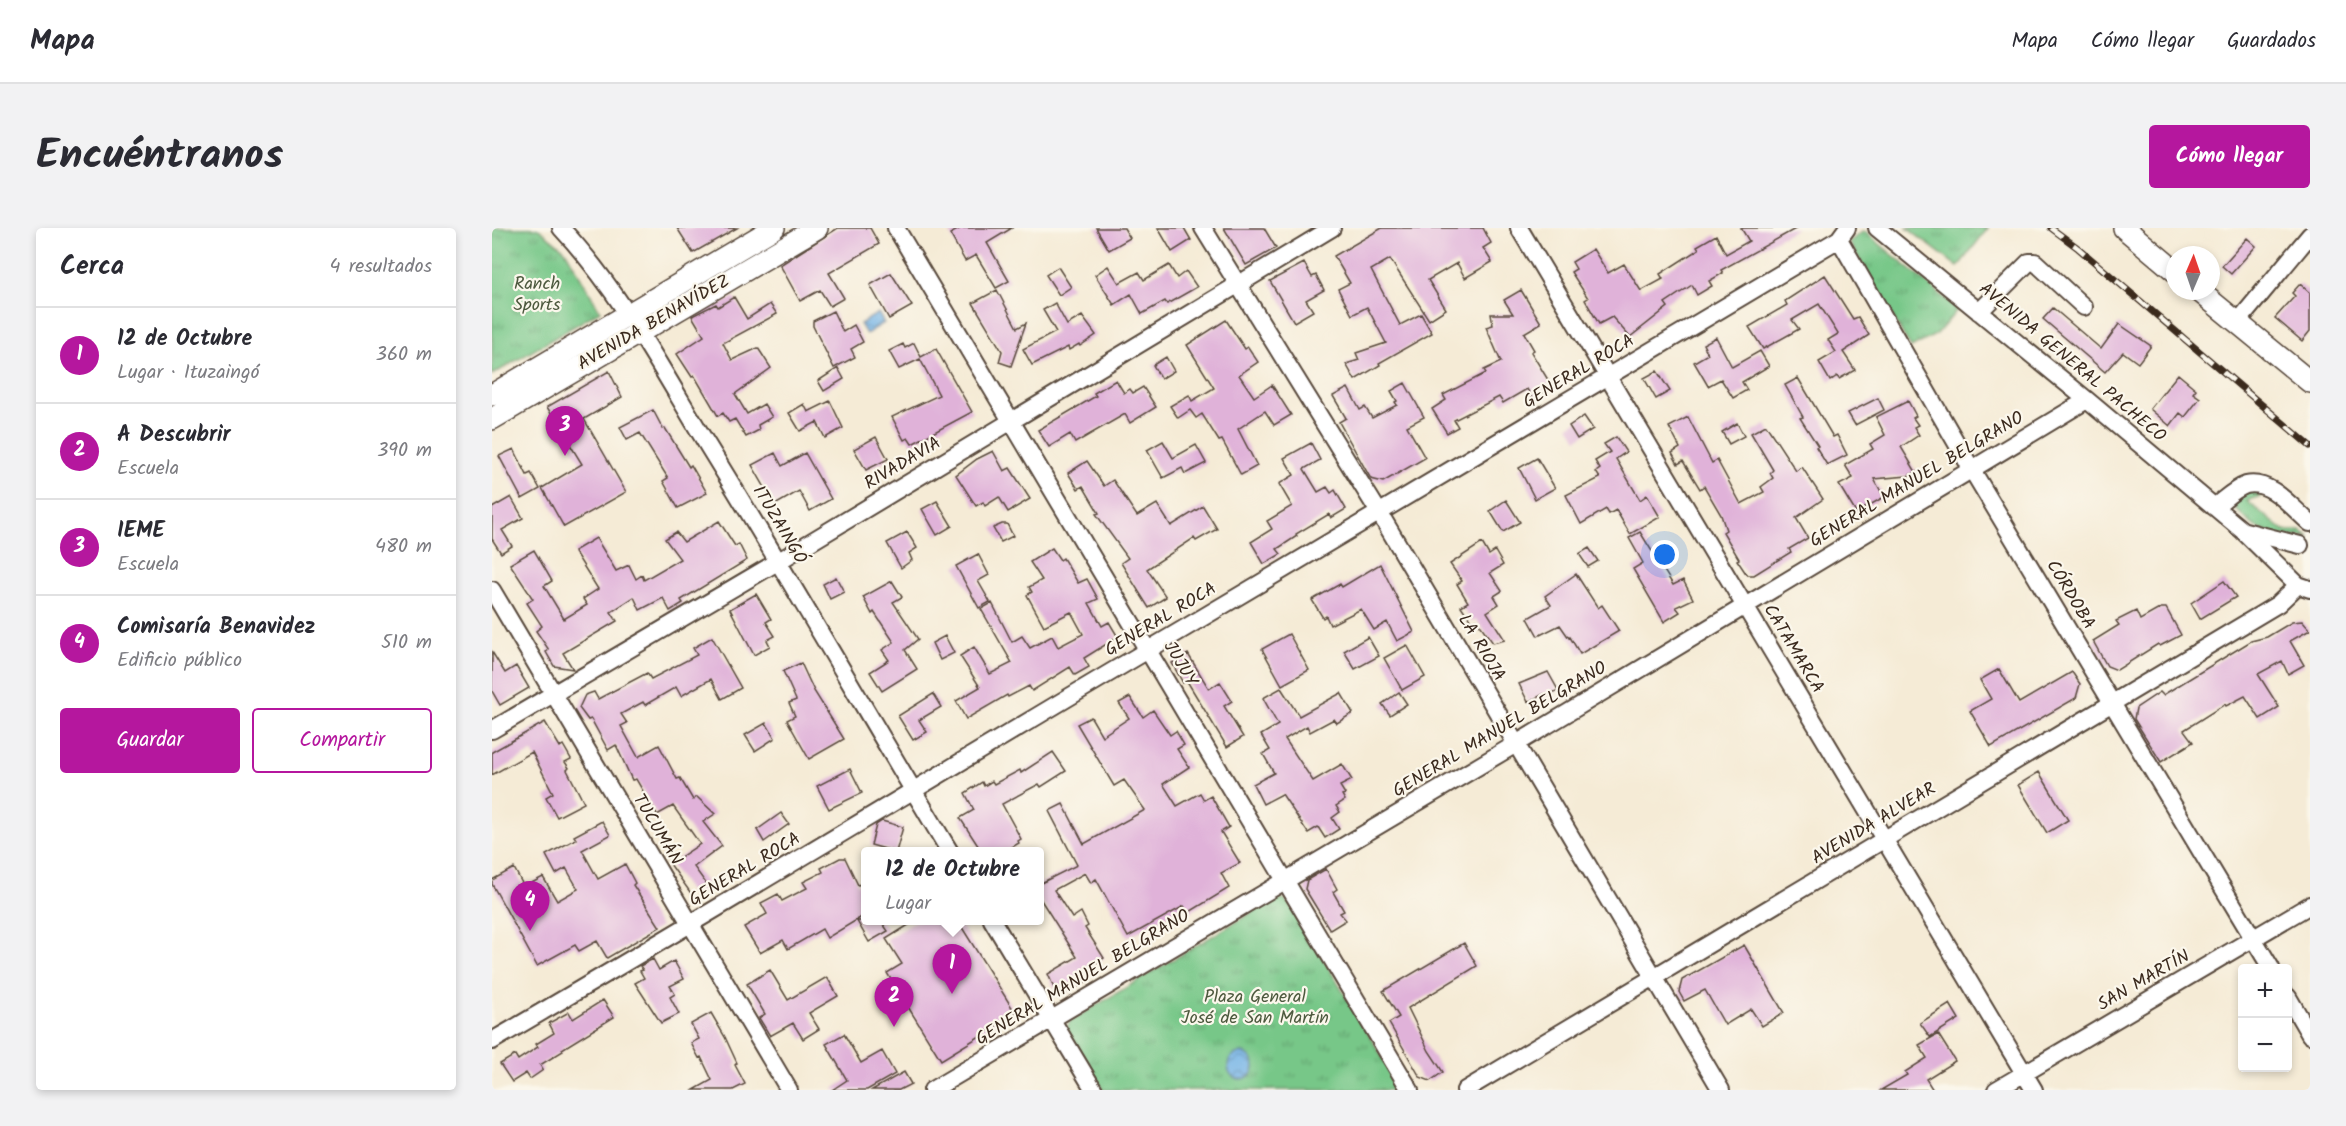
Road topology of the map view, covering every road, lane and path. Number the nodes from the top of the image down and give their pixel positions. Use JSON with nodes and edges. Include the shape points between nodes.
{"nodes":[{"id":1,"x":561,"y":228,"type":"edge"},
{"id":2,"x":774,"y":228,"type":"edge"},
{"id":3,"x":817,"y":228,"type":"edge"},
{"id":4,"x":896,"y":228,"type":"edge"},
{"id":5,"x":1203,"y":228,"type":"edge"},
{"id":6,"x":1332,"y":228,"type":"edge"},
{"id":7,"x":1519,"y":228,"type":"edge"},
{"id":8,"x":1877,"y":228,"type":"edge"},
{"id":9,"x":2124,"y":228,"type":"edge"},
{"id":10,"x":1843,"y":234,"type":"edge"},
{"id":11,"x":2310,"y":235,"type":"edge"},
{"id":12,"x":2166,"y":263,"type":"edge"},
{"id":13,"x":1238,"y":284,"type":"junction"},
{"id":14,"x":2210,"y":300,"type":"edge"},
{"id":15,"x":2084,"y":307,"type":"dead end"},
{"id":16,"x":1979,"y":312,"type":"junction"},
{"id":17,"x":627,"y":314,"type":"junction"},
{"id":18,"x":2237,"y":323,"type":"junction"},
{"id":19,"x":639,"y":332,"type":"junction"},
{"id":20,"x":1608,"y":377,"type":"junction"},
{"id":21,"x":2310,"y":382,"type":"edge"},
{"id":22,"x":492,"y":395,"type":"edge"},
{"id":23,"x":2087,"y":400,"type":"junction"},
{"id":24,"x":492,"y":419,"type":"edge"},
{"id":25,"x":1012,"y":421,"type":"junction"},
{"id":26,"x":1972,"y":470,"type":"junction"},
{"id":27,"x":2214,"y":507,"type":"junction"},
{"id":28,"x":1380,"y":514,"type":"junction"},
{"id":29,"x":2310,"y":523,"type":"edge"},
{"id":30,"x":2242,"y":530,"type":"junction"},
{"id":31,"x":2305,"y":544,"type":"edge"},
{"id":32,"x":779,"y":561,"type":"junction"},
{"id":33,"x":2303,"y":587,"type":"edge"},
{"id":34,"x":492,"y":590,"type":"edge"},
{"id":35,"x":1744,"y":606,"type":"junction"},
{"id":36,"x":1149,"y":649,"type":"junction"},
{"id":37,"x":553,"y":694,"type":"junction"},
{"id":38,"x":2113,"y":704,"type":"junction"},
{"id":39,"x":492,"y":730,"type":"edge"},
{"id":40,"x":1516,"y":744,"type":"junction"},
{"id":41,"x":914,"y":790,"type":"junction"},
{"id":42,"x":1884,"y":841,"type":"junction"},
{"id":43,"x":947,"y":847,"type":"edge"},
{"id":44,"x":1285,"y":880,"type":"junction"},
{"id":45,"x":2310,"y":905,"type":"edge"},
{"id":46,"x":994,"y":925,"type":"edge"},
{"id":47,"x":691,"y":926,"type":"junction"},
{"id":48,"x":2254,"y":940,"type":"junction"},
{"id":49,"x":2268,"y":964,"type":"edge"},
{"id":50,"x":1653,"y":978,"type":"junction"},
{"id":51,"x":2292,"y":1004,"type":"edge"},
{"id":52,"x":1051,"y":1020,"type":"junction"},
{"id":53,"x":2310,"y":1035,"type":"edge"},
{"id":54,"x":492,"y":1041,"type":"edge"},
{"id":55,"x":2024,"y":1073,"type":"junction"},
{"id":56,"x":789,"y":1090,"type":"edge"},
{"id":57,"x":932,"y":1090,"type":"edge"},
{"id":58,"x":1094,"y":1090,"type":"edge"},
{"id":59,"x":1410,"y":1090,"type":"edge"},
{"id":60,"x":1465,"y":1090,"type":"edge"},
{"id":61,"x":1721,"y":1090,"type":"edge"},
{"id":62,"x":1996,"y":1090,"type":"edge"},
{"id":63,"x":2034,"y":1090,"type":"edge"}],
"edges":[{"from":1,"to":17,"type":"street","name":"ITUZAINGÓ","via":[[586,255]]},
{"from":2,"to":17,"type":"main road","name":"AVENIDA BENAVÍDEZ"},
{"from":3,"to":19,"type":"main road","name":"AVENIDA BENAVÍDEZ"},
{"from":4,"to":25,"type":"street","name":"JUJUY"},
{"from":5,"to":13,"type":"street","name":"LA RIOJA"},
{"from":6,"to":13,"type":"street","name":"RIVADAVIA"},
{"from":7,"to":20,"type":"street","name":"CATAMARCA"},
{"from":8,"to":16,"type":"street","name":"AVENIDA GENERAL PACHECO"},
{"from":9,"to":12,"type":"main road"},
{"from":10,"to":20,"type":"street","name":"GENERAL ROCA"},
{"from":10,"to":26,"type":"street","name":"CÓRDOBA"},
{"from":11,"to":18,"type":"street"},
{"from":13,"to":25,"type":"street","name":"RIVADAVIA"},
{"from":13,"to":28,"type":"street","name":"LA RIOJA"},
{"from":14,"to":18,"type":"main road"},
{"from":15,"to":16,"type":"street","via":[[2035,262],[2029,262]]},
{"from":16,"to":23,"type":"street","name":"AVENIDA GENERAL PACHECO"},
{"from":17,"to":19,"type":"street","name":"ITUZAINGÓ"},
{"from":17,"to":22,"type":"main road","name":"AVENIDA BENAVÍDEZ"},
{"from":18,"to":21,"type":"main road"},
{"from":19,"to":24,"type":"main road","name":"AVENIDA BENAVÍDEZ"},
{"from":19,"to":32,"type":"street","name":"ITUZAINGÓ"},
{"from":20,"to":28,"type":"street","name":"GENERAL ROCA"},
{"from":20,"to":35,"type":"street","name":"CATAMARCA"},
{"from":23,"to":26,"type":"street","name":"GENERAL MANUEL BELGRANO"},
{"from":23,"to":27,"type":"street","name":"AVENIDA GENERAL PACHECO"},
{"from":25,"to":32,"type":"street","name":"RIVADAVIA"},
{"from":25,"to":36,"type":"street","name":"JUJUY"},
{"from":26,"to":35,"type":"street","name":"GENERAL MANUEL BELGRANO"},
{"from":26,"to":38,"type":"street","name":"CÓRDOBA"},
{"from":27,"to":29,"type":"street","via":[[2236,490],[2255,484],[2272,490]]},
{"from":27,"to":30,"type":"street","name":"AVENIDA GENERAL PACHECO"},
{"from":28,"to":36,"type":"street","name":"GENERAL ROCA"},
{"from":28,"to":40,"type":"street","name":"LA RIOJA"},
{"from":30,"to":31,"type":"street","name":"AVENIDA GENERAL PACHECO"},
{"from":30,"to":33,"type":"street","name":"AVENIDA GENERAL PACHECO"},
{"from":31,"to":33,"type":"street","via":[[2289,557],[2288,573]]},
{"from":32,"to":37,"type":"street","name":"RIVADAVIA"},
{"from":32,"to":41,"type":"street","name":"ITUZAINGÓ"},
{"from":33,"to":38,"type":"street","name":"AVENIDA ALVEAR"},
{"from":34,"to":37,"type":"street","name":"TUCUMÁN"},
{"from":35,"to":40,"type":"street","name":"GENERAL MANUEL BELGRANO"},
{"from":35,"to":42,"type":"street","name":"CATAMARCA"},
{"from":36,"to":41,"type":"street","name":"GENERAL ROCA"},
{"from":36,"to":44,"type":"street","name":"JUJUY"},
{"from":37,"to":39,"type":"street","name":"RIVADAVIA"},
{"from":37,"to":47,"type":"street","name":"TUCUMÁN"},
{"from":38,"to":42,"type":"street","name":"AVENIDA ALVEAR"},
{"from":38,"to":48,"type":"street","name":"CÓRDOBA"},
{"from":40,"to":44,"type":"street","name":"GENERAL MANUEL BELGRANO"},
{"from":40,"to":50,"type":"street","name":"LA RIOJA"},
{"from":41,"to":43,"type":"street","name":"ITUZAINGÓ"},
{"from":41,"to":47,"type":"street","name":"GENERAL ROCA"},
{"from":42,"to":50,"type":"street","name":"AVENIDA ALVEAR"},
{"from":42,"to":55,"type":"street","name":"CATAMARCA"},
{"from":44,"to":52,"type":"street","name":"GENERAL MANUEL BELGRANO"},
{"from":44,"to":59,"type":"street","name":"JUJUY"},
{"from":45,"to":48,"type":"street","name":"SAN MARTÍN"},
{"from":46,"to":52,"type":"street"},
{"from":47,"to":54,"type":"street","name":"GENERAL ROCA"},
{"from":47,"to":56,"type":"street","name":"TUCUMÁN"},
{"from":48,"to":49,"type":"street","name":"CÓRDOBA"},
{"from":48,"to":55,"type":"street","name":"SAN MARTÍN"},
{"from":50,"to":60,"type":"street","name":"AVENIDA ALVEAR"},
{"from":50,"to":61,"type":"street","name":"LA RIOJA"},
{"from":51,"to":53,"type":"street"},
{"from":52,"to":57,"type":"street","name":"GENERAL MANUEL BELGRANO"},
{"from":52,"to":58,"type":"street"},
{"from":55,"to":62,"type":"street","name":"SAN MARTÍN"},
{"from":55,"to":63,"type":"street","name":"CATAMARCA"}]}
